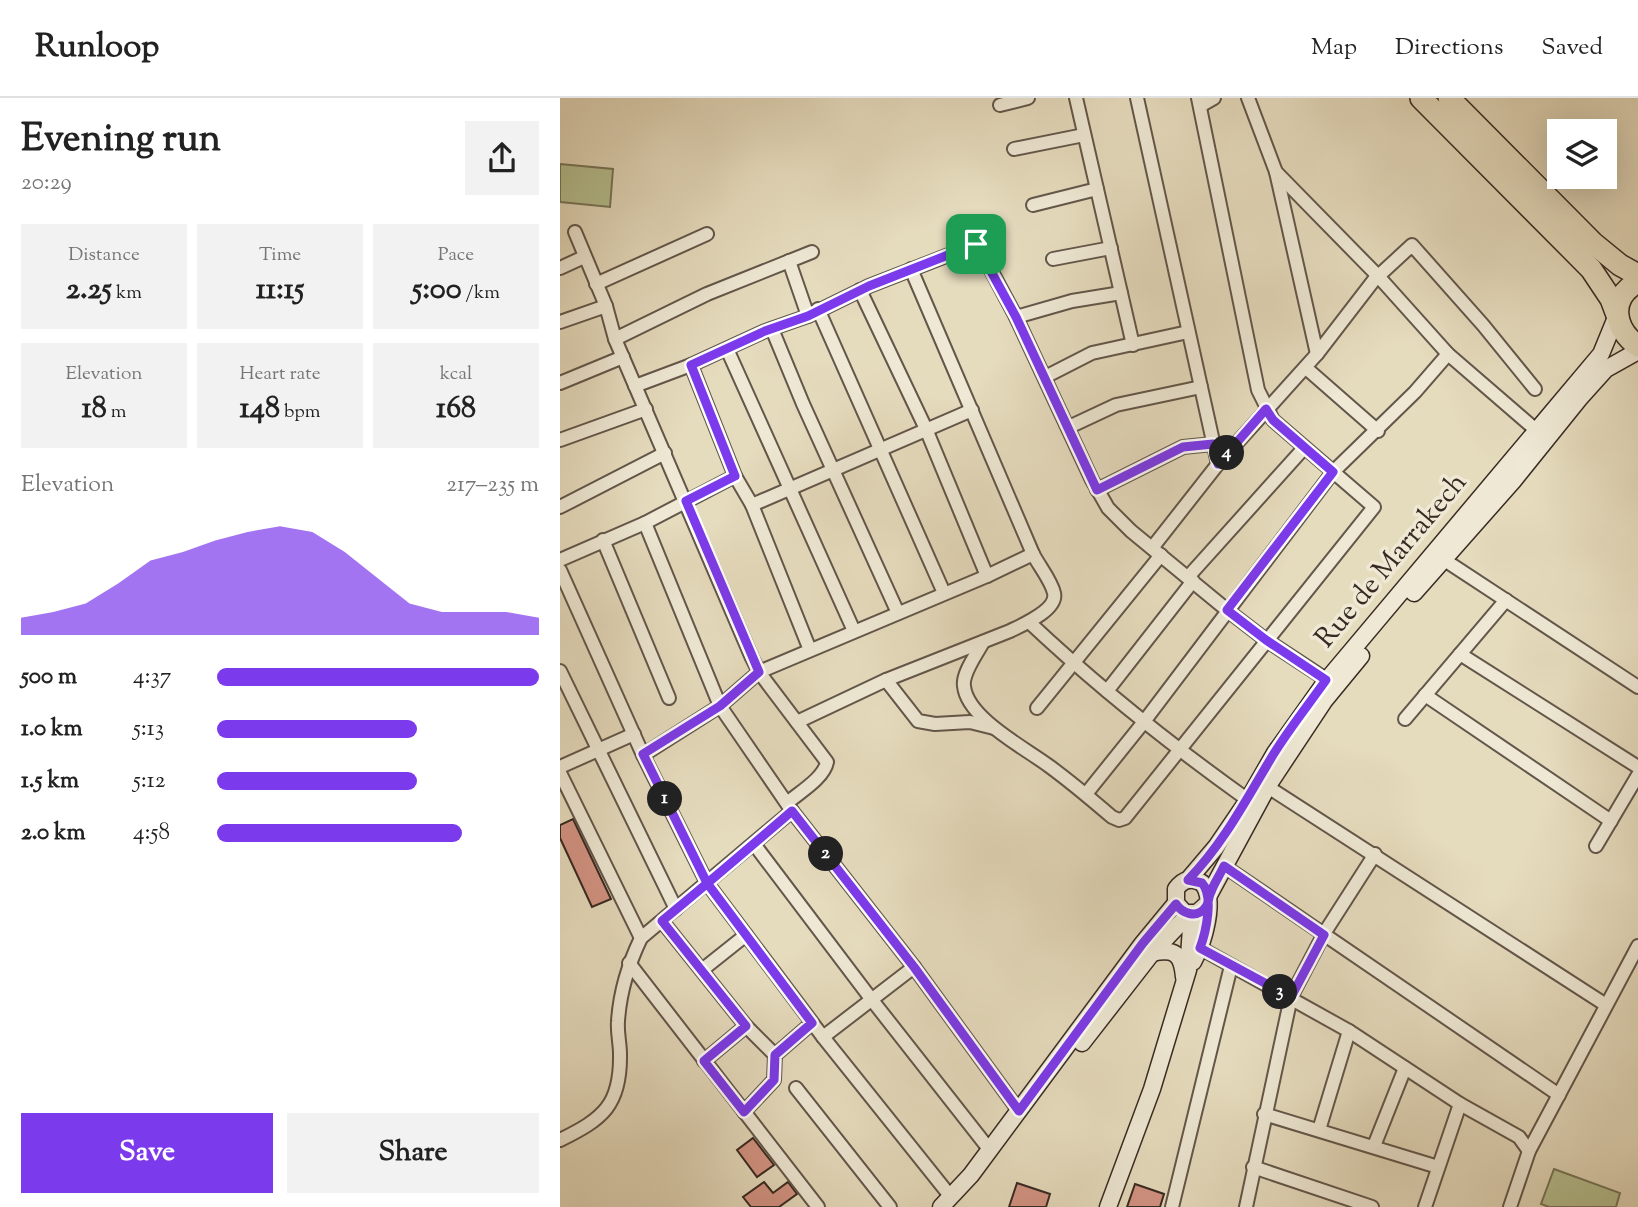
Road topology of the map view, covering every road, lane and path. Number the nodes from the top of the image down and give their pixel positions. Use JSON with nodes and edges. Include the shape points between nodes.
{"nodes":[{"id":1,"x":1028,"y":98,"type":"edge"},
{"id":2,"x":1076,"y":98,"type":"edge"},
{"id":3,"x":1137,"y":98,"type":"edge"},
{"id":4,"x":1214,"y":98,"type":"edge"},
{"id":5,"x":1248,"y":98,"type":"edge"},
{"id":6,"x":1421,"y":98,"type":"edge"},
{"id":7,"x":1449,"y":98,"type":"edge"},
{"id":8,"x":1199,"y":102,"type":"edge"},
{"id":9,"x":1000,"y":105,"type":"dead end"},
{"id":10,"x":1084,"y":135,"type":"junction"},
{"id":11,"x":1014,"y":149,"type":"dead end"},
{"id":12,"x":1276,"y":172,"type":"junction"},
{"id":13,"x":1097,"y":188,"type":"junction"},
{"id":14,"x":1033,"y":205,"type":"dead end"},
{"id":15,"x":575,"y":232,"type":"dead end"},
{"id":16,"x":707,"y":234,"type":"dead end"},
{"id":17,"x":1111,"y":248,"type":"junction"},
{"id":18,"x":812,"y":252,"type":"dead end"},
{"id":19,"x":584,"y":257,"type":"junction"},
{"id":20,"x":1053,"y":259,"type":"dead end"},
{"id":21,"x":789,"y":261,"type":"junction"},
{"id":22,"x":560,"y":268,"type":"edge"},
{"id":23,"x":911,"y":269,"type":"junction"},
{"id":24,"x":1638,"y":275,"type":"edge"},
{"id":25,"x":1378,"y":276,"type":"junction"},
{"id":26,"x":1638,"y":282,"type":"edge"},
{"id":27,"x":596,"y":284,"type":"junction"},
{"id":28,"x":860,"y":290,"type":"junction"},
{"id":29,"x":1121,"y":293,"type":"junction"},
{"id":30,"x":606,"y":306,"type":"junction"},
{"id":31,"x":813,"y":313,"type":"junction"},
{"id":32,"x":1617,"y":315,"type":"junction"},
{"id":33,"x":1016,"y":317,"type":"junction"},
{"id":34,"x":560,"y":323,"type":"edge"},
{"id":35,"x":772,"y":329,"type":"junction"},
{"id":36,"x":1188,"y":332,"type":"junction"},
{"id":37,"x":615,"y":339,"type":"junction"},
{"id":38,"x":1133,"y":345,"type":"junction"},
{"id":39,"x":1638,"y":346,"type":"edge"},
{"id":40,"x":727,"y":349,"type":"junction"},
{"id":41,"x":1638,"y":351,"type":"edge"},
{"id":42,"x":1317,"y":354,"type":"junction"},
{"id":43,"x":1448,"y":354,"type":"junction"},
{"id":44,"x":623,"y":357,"type":"junction"},
{"id":45,"x":691,"y":365,"type":"junction"},
{"id":46,"x":1306,"y":368,"type":"junction"},
{"id":47,"x":1045,"y":377,"type":"junction"},
{"id":48,"x":560,"y":383,"type":"edge"},
{"id":49,"x":635,"y":386,"type":"junction"},
{"id":50,"x":1200,"y":387,"type":"junction"},
{"id":51,"x":1535,"y":389,"type":"dead end"},
{"id":52,"x":646,"y":409,"type":"junction"},
{"id":53,"x":1266,"y":409,"type":"junction"},
{"id":54,"x":972,"y":410,"type":"junction"},
{"id":55,"x":1069,"y":427,"type":"junction"},
{"id":56,"x":926,"y":429,"type":"junction"},
{"id":57,"x":1378,"y":430,"type":"junction"},
{"id":58,"x":1536,"y":430,"type":"junction"},
{"id":59,"x":560,"y":440,"type":"edge"},
{"id":60,"x":1213,"y":444,"type":"junction"},
{"id":61,"x":1304,"y":448,"type":"junction"},
{"id":62,"x":880,"y":449,"type":"junction"},
{"id":63,"x":665,"y":453,"type":"junction"},
{"id":64,"x":1218,"y":464,"type":"junction"},
{"id":65,"x":833,"y":470,"type":"junction"},
{"id":66,"x":1333,"y":472,"type":"junction"},
{"id":67,"x":735,"y":476,"type":"junction"},
{"id":68,"x":789,"y":489,"type":"junction"},
{"id":69,"x":1097,"y":490,"type":"junction"},
{"id":70,"x":686,"y":501,"type":"junction"},
{"id":71,"x":752,"y":505,"type":"junction"},
{"id":72,"x":560,"y":507,"type":"edge"},
{"id":73,"x":645,"y":523,"type":"junction"},
{"id":74,"x":603,"y":540,"type":"junction"},
{"id":75,"x":1157,"y":552,"type":"junction"},
{"id":76,"x":1033,"y":554,"type":"junction"},
{"id":77,"x":1443,"y":559,"type":"junction"},
{"id":78,"x":560,"y":560,"type":"edge"},
{"id":79,"x":560,"y":569,"type":"edge"},
{"id":80,"x":987,"y":576,"type":"junction"},
{"id":81,"x":1190,"y":579,"type":"junction"},
{"id":82,"x":944,"y":593,"type":"junction"},
{"id":83,"x":1506,"y":600,"type":"junction"},
{"id":84,"x":1227,"y":610,"type":"junction"},
{"id":85,"x":898,"y":612,"type":"junction"},
{"id":86,"x":1029,"y":622,"type":"junction"},
{"id":87,"x":854,"y":631,"type":"junction"},
{"id":88,"x":1266,"y":640,"type":"junction"},
{"id":89,"x":983,"y":642,"type":"junction"},
{"id":90,"x":810,"y":650,"type":"junction"},
{"id":91,"x":1460,"y":654,"type":"junction"},
{"id":92,"x":1072,"y":663,"type":"junction"},
{"id":93,"x":560,"y":671,"type":"edge"},
{"id":94,"x":759,"y":672,"type":"junction"},
{"id":95,"x":886,"y":680,"type":"junction"},
{"id":96,"x":1326,"y":680,"type":"junction"},
{"id":97,"x":1638,"y":687,"type":"edge"},
{"id":98,"x":1107,"y":691,"type":"junction"},
{"id":99,"x":1425,"y":695,"type":"junction"},
{"id":100,"x":669,"y":698,"type":"dead end"},
{"id":101,"x":720,"y":706,"type":"junction"},
{"id":102,"x":1037,"y":708,"type":"dead end"},
{"id":103,"x":1405,"y":719,"type":"dead end"},
{"id":104,"x":797,"y":722,"type":"junction"},
{"id":105,"x":1143,"y":723,"type":"junction"},
{"id":106,"x":996,"y":729,"type":"junction"},
{"id":107,"x":634,"y":734,"type":"junction"},
{"id":108,"x":598,"y":750,"type":"junction"},
{"id":109,"x":1180,"y":751,"type":"junction"},
{"id":110,"x":643,"y":754,"type":"junction"},
{"id":111,"x":560,"y":767,"type":"edge"},
{"id":112,"x":1638,"y":767,"type":"edge"},
{"id":113,"x":560,"y":773,"type":"edge"},
{"id":114,"x":1638,"y":775,"type":"edge"},
{"id":115,"x":1268,"y":787,"type":"junction"},
{"id":116,"x":1086,"y":794,"type":"junction"},
{"id":117,"x":1248,"y":800,"type":"junction"},
{"id":118,"x":790,"y":807,"type":"junction"},
{"id":119,"x":1611,"y":821,"type":"junction"},
{"id":120,"x":754,"y":844,"type":"junction"},
{"id":121,"x":1596,"y":846,"type":"dead end"},
{"id":122,"x":1375,"y":855,"type":"junction"},
{"id":123,"x":1224,"y":866,"type":"junction"},
{"id":124,"x":1188,"y":880,"type":"junction"},
{"id":125,"x":707,"y":883,"type":"junction"},
{"id":126,"x":1208,"y":900,"type":"junction"},
{"id":127,"x":1176,"y":904,"type":"junction"},
{"id":128,"x":676,"y":909,"type":"junction"},
{"id":129,"x":1191,"y":914,"type":"junction"},
{"id":130,"x":662,"y":921,"type":"junction"},
{"id":131,"x":746,"y":935,"type":"junction"},
{"id":132,"x":1324,"y":935,"type":"junction"},
{"id":133,"x":641,"y":938,"type":"junction"},
{"id":134,"x":1638,"y":946,"type":"edge"},
{"id":135,"x":1200,"y":948,"type":"junction"},
{"id":136,"x":1152,"y":953,"type":"junction"},
{"id":137,"x":629,"y":963,"type":"junction"},
{"id":138,"x":1231,"y":966,"type":"junction"},
{"id":139,"x":914,"y":967,"type":"junction"},
{"id":140,"x":702,"y":970,"type":"junction"},
{"id":141,"x":1187,"y":976,"type":"junction"},
{"id":142,"x":1291,"y":997,"type":"junction"},
{"id":143,"x":872,"y":1000,"type":"junction"},
{"id":144,"x":1606,"y":1005,"type":"junction"},
{"id":145,"x":812,"y":1023,"type":"junction"},
{"id":146,"x":746,"y":1026,"type":"junction"},
{"id":147,"x":1349,"y":1031,"type":"junction"},
{"id":148,"x":823,"y":1037,"type":"junction"},
{"id":149,"x":775,"y":1055,"type":"junction"},
{"id":150,"x":704,"y":1061,"type":"junction"},
{"id":151,"x":1405,"y":1068,"type":"junction"},
{"id":152,"x":796,"y":1088,"type":"dead end"},
{"id":153,"x":1559,"y":1095,"type":"junction"},
{"id":154,"x":1460,"y":1104,"type":"junction"},
{"id":155,"x":1019,"y":1111,"type":"junction"},
{"id":156,"x":744,"y":1112,"type":"junction"},
{"id":157,"x":1264,"y":1114,"type":"junction"},
{"id":158,"x":1319,"y":1130,"type":"junction"},
{"id":159,"x":560,"y":1140,"type":"edge"},
{"id":160,"x":1374,"y":1146,"type":"junction"},
{"id":161,"x":989,"y":1149,"type":"junction"},
{"id":162,"x":1529,"y":1151,"type":"junction"},
{"id":163,"x":1253,"y":1167,"type":"junction"},
{"id":164,"x":1438,"y":1167,"type":"junction"},
{"id":165,"x":948,"y":1204,"type":"edge"},
{"id":166,"x":818,"y":1207,"type":"edge"},
{"id":167,"x":890,"y":1207,"type":"edge"},
{"id":168,"x":1108,"y":1207,"type":"edge"},
{"id":169,"x":1172,"y":1207,"type":"edge"},
{"id":170,"x":1246,"y":1207,"type":"edge"},
{"id":171,"x":1372,"y":1207,"type":"edge"},
{"id":172,"x":1425,"y":1207,"type":"edge"},
{"id":173,"x":1510,"y":1207,"type":"edge"}],
"edges":[{"from":1,"to":9,"type":"street"},
{"from":2,"to":10,"type":"street"},
{"from":3,"to":36,"type":"street"},
{"from":4,"to":8,"type":"street"},
{"from":5,"to":12,"type":"street"},
{"from":6,"to":32,"type":"highway","via":[[1591,269]]},
{"from":7,"to":24,"type":"highway","via":[[1600,249]]},
{"from":8,"to":53,"type":"street","via":[[1258,390]]},
{"from":10,"to":11,"type":"street"},
{"from":10,"to":13,"type":"street"},
{"from":12,"to":25,"type":"street"},
{"from":12,"to":42,"type":"street"},
{"from":13,"to":14,"type":"street"},
{"from":13,"to":17,"type":"street"},
{"from":15,"to":19,"type":"street"},
{"from":16,"to":27,"type":"street"},
{"from":17,"to":20,"type":"street"},
{"from":17,"to":29,"type":"street"},
{"from":18,"to":21,"type":"street"},
{"from":19,"to":22,"type":"street"},
{"from":19,"to":27,"type":"street"},
{"from":21,"to":31,"type":"street"},
{"from":21,"to":37,"type":"street"},
{"from":23,"to":28,"type":"street"},
{"from":23,"to":33,"type":"street","via":[[976,244]]},
{"from":23,"to":54,"type":"street"},
{"from":25,"to":42,"type":"street"},
{"from":25,"to":43,"type":"street"},
{"from":25,"to":51,"type":"street","via":[[1412,245]]},
{"from":26,"to":32,"type":"highway","via":[[1621,298]]},
{"from":27,"to":30,"type":"street"},
{"from":28,"to":31,"type":"street"},
{"from":28,"to":56,"type":"street"},
{"from":29,"to":33,"type":"street"},
{"from":29,"to":38,"type":"street"},
{"from":30,"to":34,"type":"street"},
{"from":30,"to":37,"type":"street"},
{"from":31,"to":35,"type":"street"},
{"from":31,"to":62,"type":"street"},
{"from":32,"to":39,"type":"highway","via":[[1623,333]]},
{"from":32,"to":58,"type":"main road","name":"Rue de Marrakech","via":[[1601,354]]},
{"from":33,"to":47,"type":"street"},
{"from":35,"to":40,"type":"street"},
{"from":35,"to":65,"type":"street"},
{"from":36,"to":38,"type":"street"},
{"from":36,"to":50,"type":"street"},
{"from":37,"to":44,"type":"street"},
{"from":38,"to":47,"type":"street","via":[[1091,354]]},
{"from":40,"to":45,"type":"street"},
{"from":40,"to":68,"type":"street"},
{"from":41,"to":77,"type":"main road","name":"Rue de Marrakech","via":[[1606,369]]},
{"from":42,"to":46,"type":"street"},
{"from":43,"to":57,"type":"street"},
{"from":43,"to":58,"type":"street"},
{"from":44,"to":48,"type":"street"},
{"from":44,"to":49,"type":"street"},
{"from":45,"to":49,"type":"street"},
{"from":45,"to":67,"type":"street"},
{"from":46,"to":53,"type":"street"},
{"from":46,"to":57,"type":"street"},
{"from":47,"to":55,"type":"street"},
{"from":49,"to":52,"type":"street"},
{"from":50,"to":55,"type":"street","via":[[1116,405]]},
{"from":50,"to":60,"type":"street"},
{"from":52,"to":59,"type":"street"},
{"from":52,"to":63,"type":"street"},
{"from":53,"to":61,"type":"street"},
{"from":53,"to":64,"type":"street"},
{"from":54,"to":56,"type":"street"},
{"from":54,"to":76,"type":"street"},
{"from":55,"to":69,"type":"street"},
{"from":56,"to":62,"type":"street"},
{"from":56,"to":80,"type":"street"},
{"from":57,"to":66,"type":"street"},
{"from":58,"to":96,"type":"main road","name":"Rue de Marrakech"},
{"from":60,"to":64,"type":"street"},
{"from":60,"to":69,"type":"street","via":[[1183,447]]},
{"from":61,"to":66,"type":"street"},
{"from":61,"to":81,"type":"street"},
{"from":62,"to":65,"type":"street"},
{"from":62,"to":82,"type":"street"},
{"from":63,"to":70,"type":"street"},
{"from":63,"to":72,"type":"street"},
{"from":64,"to":75,"type":"street"},
{"from":65,"to":68,"type":"street"},
{"from":65,"to":85,"type":"street"},
{"from":66,"to":84,"type":"street"},
{"from":66,"to":88,"type":"street","via":[[1374,507]]},
{"from":67,"to":70,"type":"street"},
{"from":67,"to":71,"type":"street"},
{"from":68,"to":71,"type":"street"},
{"from":68,"to":87,"type":"street"},
{"from":69,"to":75,"type":"street","via":[[1120,521]]},
{"from":70,"to":73,"type":"street"},
{"from":70,"to":94,"type":"street"},
{"from":71,"to":90,"type":"street"},
{"from":73,"to":74,"type":"street"},
{"from":73,"to":101,"type":"street"},
{"from":74,"to":78,"type":"street"},
{"from":74,"to":100,"type":"street"},
{"from":75,"to":81,"type":"street"},
{"from":75,"to":92,"type":"street"},
{"from":76,"to":80,"type":"street"},
{"from":76,"to":86,"type":"street","via":[[1055,594],[1051,607]]},
{"from":77,"to":83,"type":"street"},
{"from":77,"to":115,"type":"main road","name":"Rue de Marrakech","via":[[1324,701]]},
{"from":79,"to":107,"type":"street"},
{"from":80,"to":82,"type":"street"},
{"from":81,"to":84,"type":"street"},
{"from":81,"to":98,"type":"street"},
{"from":82,"to":85,"type":"street"},
{"from":83,"to":91,"type":"street"},
{"from":83,"to":97,"type":"street"},
{"from":84,"to":88,"type":"street"},
{"from":84,"to":105,"type":"street"},
{"from":85,"to":87,"type":"street"},
{"from":86,"to":89,"type":"street"},
{"from":86,"to":92,"type":"street"},
{"from":87,"to":90,"type":"street"},
{"from":88,"to":96,"type":"street"},
{"from":88,"to":109,"type":"street"},
{"from":89,"to":95,"type":"street"},
{"from":89,"to":106,"type":"street","via":[[964,687],[977,711]]},
{"from":90,"to":94,"type":"street"},
{"from":91,"to":99,"type":"street"},
{"from":91,"to":112,"type":"street"},
{"from":92,"to":98,"type":"street"},
{"from":92,"to":102,"type":"street"},
{"from":93,"to":108,"type":"street"},
{"from":94,"to":101,"type":"street"},
{"from":94,"to":104,"type":"street"},
{"from":95,"to":104,"type":"street"},
{"from":95,"to":106,"type":"street","via":[[918,721],[970,722]]},
{"from":96,"to":117,"type":"main road","name":"Rue de Marrakech"},
{"from":98,"to":105,"type":"street"},
{"from":99,"to":103,"type":"street"},
{"from":99,"to":119,"type":"street"},
{"from":101,"to":110,"type":"street"},
{"from":101,"to":118,"type":"street"},
{"from":104,"to":118,"type":"street","via":[[827,766]]},
{"from":105,"to":109,"type":"street"},
{"from":105,"to":116,"type":"street"},
{"from":106,"to":116,"type":"street"},
{"from":107,"to":108,"type":"street"},
{"from":107,"to":110,"type":"street"},
{"from":108,"to":111,"type":"street"},
{"from":108,"to":128,"type":"street"},
{"from":109,"to":116,"type":"street","via":[[1125,818],[1112,817]]},
{"from":109,"to":117,"type":"street"},
{"from":110,"to":125,"type":"street"},
{"from":113,"to":133,"type":"street"},
{"from":114,"to":119,"type":"street"},
{"from":115,"to":122,"type":"street"},
{"from":115,"to":123,"type":"main road","name":"Rue de Marrakech"},
{"from":117,"to":124,"type":"main road","name":"Rue de Marrakech"},
{"from":118,"to":120,"type":"street"},
{"from":118,"to":139,"type":"street"},
{"from":119,"to":121,"type":"street"},
{"from":120,"to":125,"type":"street"},
{"from":120,"to":143,"type":"street"},
{"from":122,"to":132,"type":"street"},
{"from":122,"to":144,"type":"street"},
{"from":123,"to":126,"type":"main road","name":"Rue de Marrakech"},
{"from":123,"to":132,"type":"street"},
{"from":124,"to":126,"type":"main road","via":[[1202,883]]},
{"from":124,"to":127,"type":"main road","via":[[1176,889]]},
{"from":125,"to":128,"type":"street"},
{"from":125,"to":131,"type":"street"},
{"from":126,"to":129,"type":"main road","via":[[1201,911]]},
{"from":126,"to":135,"type":"main road","name":"Rue de Marrakech"},
{"from":127,"to":129,"type":"main road"},
{"from":127,"to":155,"type":"main road"},
{"from":128,"to":130,"type":"street"},
{"from":129,"to":136,"type":"main road"},
{"from":129,"to":141,"type":"main road","name":"Rue de Marrakech"},
{"from":130,"to":133,"type":"street"},
{"from":130,"to":140,"type":"street"},
{"from":131,"to":140,"type":"street"},
{"from":131,"to":145,"type":"street"},
{"from":132,"to":142,"type":"street"},
{"from":132,"to":153,"type":"street"},
{"from":133,"to":137,"type":"street"},
{"from":134,"to":144,"type":"street"},
{"from":135,"to":138,"type":"street"},
{"from":135,"to":141,"type":"main road","name":"Rue de Marrakech"},
{"from":136,"to":141,"type":"main road","via":[[1165,950],[1177,955]]},
{"from":136,"to":165,"type":"main road","via":[[988,1167]]},
{"from":137,"to":150,"type":"street"},
{"from":137,"to":159,"type":"street","via":[[622,986],[621,1056],[615,1091],[606,1111],[593,1123]]},
{"from":138,"to":142,"type":"street"},
{"from":138,"to":169,"type":"street"},
{"from":139,"to":143,"type":"street"},
{"from":139,"to":155,"type":"street"},
{"from":140,"to":146,"type":"street"},
{"from":141,"to":168,"type":"main road","name":"Rue de Marrakech"},
{"from":142,"to":147,"type":"street"},
{"from":142,"to":157,"type":"street"},
{"from":143,"to":148,"type":"street"},
{"from":143,"to":161,"type":"street"},
{"from":144,"to":153,"type":"street"},
{"from":145,"to":148,"type":"street"},
{"from":145,"to":149,"type":"street"},
{"from":146,"to":149,"type":"street"},
{"from":146,"to":150,"type":"street"},
{"from":147,"to":151,"type":"street"},
{"from":147,"to":158,"type":"street"},
{"from":148,"to":165,"type":"street"},
{"from":149,"to":156,"type":"street","via":[[774,1080]]},
{"from":150,"to":156,"type":"street"},
{"from":151,"to":154,"type":"street"},
{"from":151,"to":160,"type":"street"},
{"from":152,"to":167,"type":"street"},
{"from":153,"to":162,"type":"street"},
{"from":154,"to":162,"type":"street","via":[[1519,1137]]},
{"from":154,"to":164,"type":"street"},
{"from":155,"to":161,"type":"main road"},
{"from":156,"to":166,"type":"street"},
{"from":157,"to":158,"type":"street"},
{"from":157,"to":163,"type":"street"},
{"from":158,"to":160,"type":"street"},
{"from":160,"to":164,"type":"street"},
{"from":161,"to":165,"type":"main road"},
{"from":162,"to":173,"type":"street"},
{"from":163,"to":170,"type":"street"},
{"from":163,"to":171,"type":"street"},
{"from":164,"to":172,"type":"street"}]}
